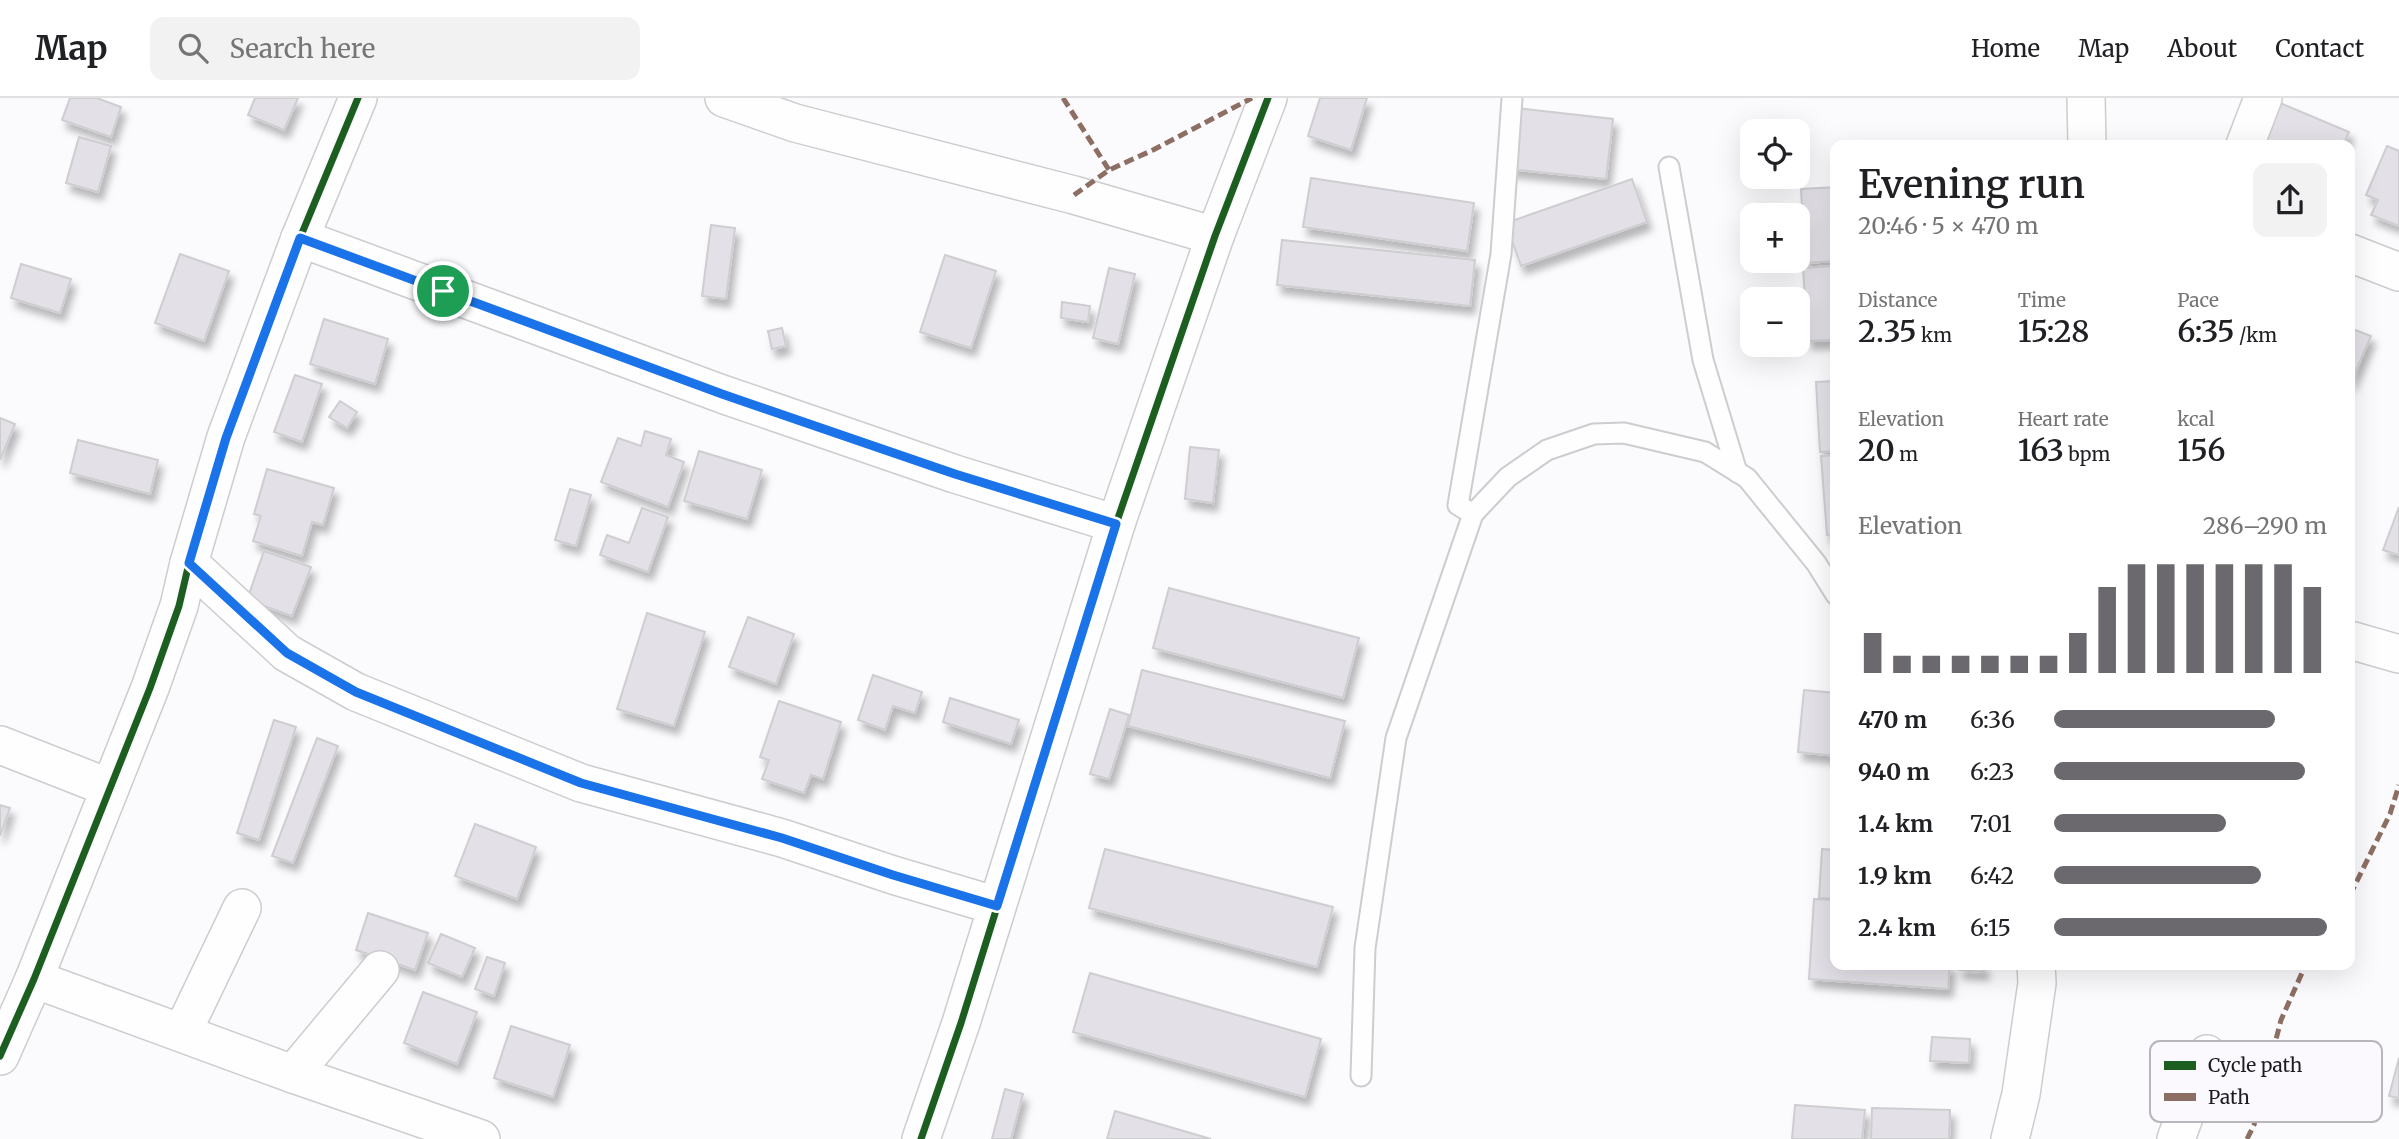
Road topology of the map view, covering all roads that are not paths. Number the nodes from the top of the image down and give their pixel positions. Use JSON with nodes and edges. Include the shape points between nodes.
{"nodes":[{"id":1,"x":358,"y":98,"type":"edge"},
{"id":2,"x":724,"y":98,"type":"edge"},
{"id":3,"x":1268,"y":98,"type":"edge"},
{"id":4,"x":1512,"y":98,"type":"edge"},
{"id":5,"x":2086,"y":98,"type":"edge"},
{"id":6,"x":2263,"y":98,"type":"edge"},
{"id":7,"x":2087,"y":140,"type":"edge"},
{"id":8,"x":2247,"y":140,"type":"edge"},
{"id":9,"x":1669,"y":167,"type":"dead end"},
{"id":10,"x":1215,"y":236,"type":"junction"},
{"id":11,"x":300,"y":238,"type":"junction"},
{"id":12,"x":2355,"y":255,"type":"edge"},
{"id":13,"x":2399,"y":272,"type":"edge"},
{"id":14,"x":1737,"y":472,"type":"junction"},
{"id":15,"x":1473,"y":514,"type":"junction"},
{"id":16,"x":1116,"y":524,"type":"junction"},
{"id":17,"x":189,"y":563,"type":"junction"},
{"id":18,"x":1830,"y":585,"type":"edge"},
{"id":19,"x":2355,"y":641,"type":"edge"},
{"id":20,"x":2399,"y":654,"type":"edge"},
{"id":21,"x":0,"y":745,"type":"edge"},
{"id":22,"x":110,"y":788,"type":"junction"},
{"id":23,"x":997,"y":906,"type":"junction"},
{"id":24,"x":242,"y":908,"type":"dead end"},
{"id":25,"x":380,"y":970,"type":"dead end"},
{"id":26,"x":2036,"y":970,"type":"edge"},
{"id":27,"x":34,"y":979,"type":"junction"},
{"id":28,"x":182,"y":1033,"type":"junction"},
{"id":29,"x":0,"y":1056,"type":"edge"},
{"id":30,"x":293,"y":1074,"type":"junction"},
{"id":31,"x":1361,"y":1076,"type":"dead end"},
{"id":32,"x":2182,"y":1122,"type":"edge"},
{"id":33,"x":481,"y":1139,"type":"edge"},
{"id":34,"x":921,"y":1139,"type":"edge"},
{"id":35,"x":2010,"y":1139,"type":"edge"},
{"id":36,"x":2176,"y":1139,"type":"edge"}],
"edges":[{"from":1,"to":11,"type":"street"},
{"from":2,"to":10,"type":"street","via":[[795,122]]},
{"from":3,"to":10,"type":"street"},
{"from":4,"to":15,"type":"lane","via":[[1501,254],[1458,505]]},
{"from":5,"to":7,"type":"street"},
{"from":6,"to":8,"type":"street"},
{"from":9,"to":14,"type":"lane","via":[[1703,360]]},
{"from":10,"to":16,"type":"street"},
{"from":11,"to":16,"type":"street","via":[[722,394]]},
{"from":11,"to":17,"type":"street","via":[[226,438]]},
{"from":12,"to":13,"type":"street"},
{"from":14,"to":15,"type":"lane","via":[[1705,452],[1624,433],[1594,434],[1547,450],[1507,477]]},
{"from":14,"to":18,"type":"lane","via":[[1747,478]]},
{"from":15,"to":31,"type":"lane","via":[[1396,738],[1365,948]]},
{"from":16,"to":23,"type":"street"},
{"from":17,"to":22,"type":"street","via":[[179,606]]},
{"from":17,"to":23,"type":"street","via":[[287,653],[356,692],[581,783],[782,838]]},
{"from":19,"to":20,"type":"street"},
{"from":21,"to":22,"type":"street"},
{"from":22,"to":27,"type":"street"},
{"from":23,"to":34,"type":"street"},
{"from":24,"to":28,"type":"street"},
{"from":25,"to":30,"type":"street"},
{"from":26,"to":35,"type":"street","via":[[2021,1094]]},
{"from":27,"to":28,"type":"street"},
{"from":27,"to":29,"type":"street"},
{"from":28,"to":30,"type":"street"},
{"from":30,"to":33,"type":"street"},
{"from":32,"to":36,"type":"street"}]}
